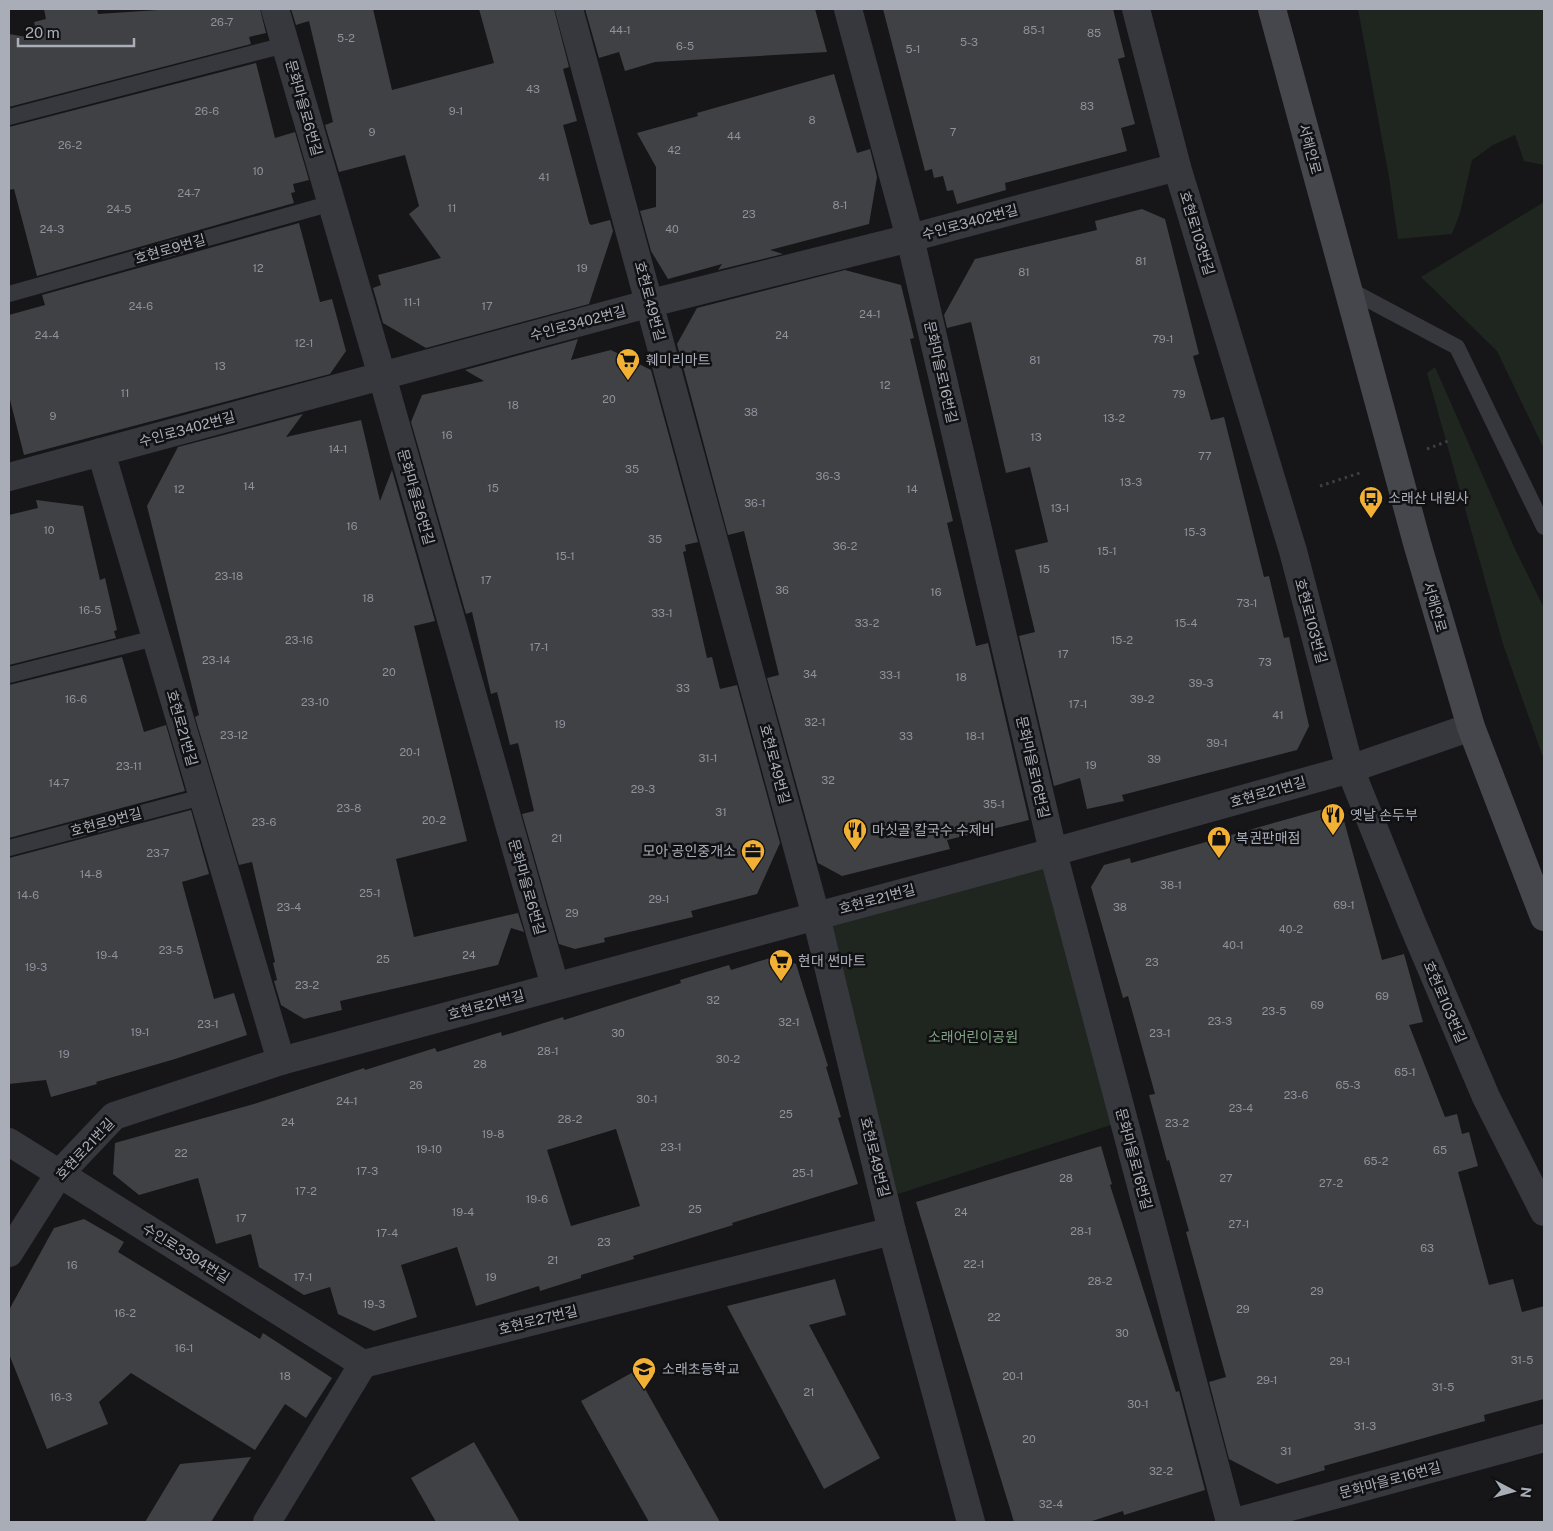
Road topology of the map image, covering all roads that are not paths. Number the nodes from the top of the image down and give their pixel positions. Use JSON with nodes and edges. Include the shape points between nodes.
{"nodes":[{"id":1,"x":275,"y":9,"type":"edge"},
{"id":2,"x":569,"y":9,"type":"edge"},
{"id":3,"x":848,"y":9,"type":"edge"},
{"id":4,"x":1136,"y":9,"type":"edge"},
{"id":5,"x":1272,"y":9,"type":"edge"},
{"id":6,"x":285,"y":45,"type":"junction"},
{"id":7,"x":9,"y":117,"type":"edge"},
{"id":8,"x":1177,"y":167,"type":"junction"},
{"id":9,"x":332,"y":203,"type":"junction"},
{"id":10,"x":910,"y":238,"type":"junction"},
{"id":11,"x":1348,"y":289,"type":"junction"},
{"id":12,"x":9,"y":294,"type":"edge"},
{"id":13,"x":651,"y":303,"type":"junction"},
{"id":14,"x":382,"y":376,"type":"junction"},
{"id":15,"x":101,"y":452,"type":"junction"},
{"id":16,"x":9,"y":477,"type":"edge"},
{"id":17,"x":1544,"y":527,"type":"edge"},
{"id":18,"x":155,"y":638,"type":"junction"},
{"id":19,"x":9,"y":675,"type":"edge"},
{"id":20,"x":1470,"y":727,"type":"junction"},
{"id":21,"x":1350,"y":769,"type":"junction"},
{"id":22,"x":202,"y":797,"type":"junction"},
{"id":23,"x":9,"y":848,"type":"edge"},
{"id":24,"x":1053,"y":852,"type":"junction"},
{"id":25,"x":816,"y":916,"type":"junction"},
{"id":26,"x":1544,"y":917,"type":"edge"},
{"id":27,"x":555,"y":986,"type":"junction"},
{"id":28,"x":280,"y":1061,"type":"junction"},
{"id":29,"x":9,"y":1142,"type":"edge"},
{"id":30,"x":59,"y":1174,"type":"junction"},
{"id":31,"x":1544,"y":1212,"type":"edge"},
{"id":32,"x":892,"y":1231,"type":"junction"},
{"id":33,"x":9,"y":1253,"type":"edge"},
{"id":34,"x":363,"y":1364,"type":"junction"},
{"id":35,"x":1544,"y":1438,"type":"edge"},
{"id":36,"x":267,"y":1522,"type":"edge"},
{"id":37,"x":972,"y":1522,"type":"edge"},
{"id":38,"x":1230,"y":1522,"type":"edge"},
{"id":39,"x":1236,"y":1522,"type":"edge"}],
"edges":[{"from":1,"to":6,"type":"street","name":"문화마을로6번길"},
{"from":2,"to":13,"type":"street","name":"호현로49번길"},
{"from":3,"to":10,"type":"street","name":"문화마을로16번길"},
{"from":4,"to":8,"type":"street","name":"호현로103번길"},
{"from":5,"to":11,"type":"main road","name":"서해안로"},
{"from":6,"to":7,"type":"lane"},
{"from":6,"to":9,"type":"street","name":"문화마을로6번길"},
{"from":8,"to":10,"type":"street","name":"수인로3402번길"},
{"from":8,"to":21,"type":"street","name":"호현로103번길","via":[[1293,552]]},
{"from":9,"to":12,"type":"lane","name":"호현로9번길"},
{"from":9,"to":14,"type":"street","name":"문화마을로6번길"},
{"from":10,"to":13,"type":"street","name":"수인로3402번길"},
{"from":10,"to":24,"type":"street","name":"문화마을로16번길"},
{"from":11,"to":17,"type":"lane","via":[[1456,347]]},
{"from":11,"to":20,"type":"main road","name":"서해안로"},
{"from":13,"to":14,"type":"street","name":"수인로3402번길"},
{"from":13,"to":25,"type":"street","name":"호현로49번길"},
{"from":14,"to":15,"type":"street","name":"수인로3402번길"},
{"from":14,"to":27,"type":"street","name":"문화마을로6번길"},
{"from":15,"to":16,"type":"street","name":"수인로3402번길"},
{"from":15,"to":18,"type":"street","name":"호현로21번길"},
{"from":18,"to":19,"type":"lane"},
{"from":18,"to":22,"type":"street","name":"호현로21번길"},
{"from":20,"to":21,"type":"street","name":"호현로21번길"},
{"from":20,"to":26,"type":"main road","name":"서해안로"},
{"from":21,"to":24,"type":"street","name":"호현로21번길"},
{"from":21,"to":31,"type":"street","name":"호현로103번길","via":[[1486,1097]]},
{"from":22,"to":23,"type":"lane","name":"호현로9번길"},
{"from":22,"to":28,"type":"street","name":"호현로21번길"},
{"from":24,"to":25,"type":"street","name":"호현로21번길"},
{"from":24,"to":38,"type":"street","name":"문화마을로16번길"},
{"from":25,"to":27,"type":"street","name":"호현로21번길"},
{"from":25,"to":32,"type":"street","name":"호현로49번길"},
{"from":27,"to":28,"type":"street","name":"호현로21번길"},
{"from":28,"to":30,"type":"street","name":"호현로21번길","via":[[114,1116]]},
{"from":29,"to":30,"type":"street","name":"수인로3394번길"},
{"from":30,"to":33,"type":"street","name":"호현로21번길"},
{"from":30,"to":34,"type":"street","name":"수인로3394번길"},
{"from":32,"to":34,"type":"street","name":"호현로27번길"},
{"from":32,"to":37,"type":"street","name":"호현로49번길"},
{"from":34,"to":36,"type":"street"},
{"from":35,"to":39,"type":"street","name":"문화마을로16번길"}]}
